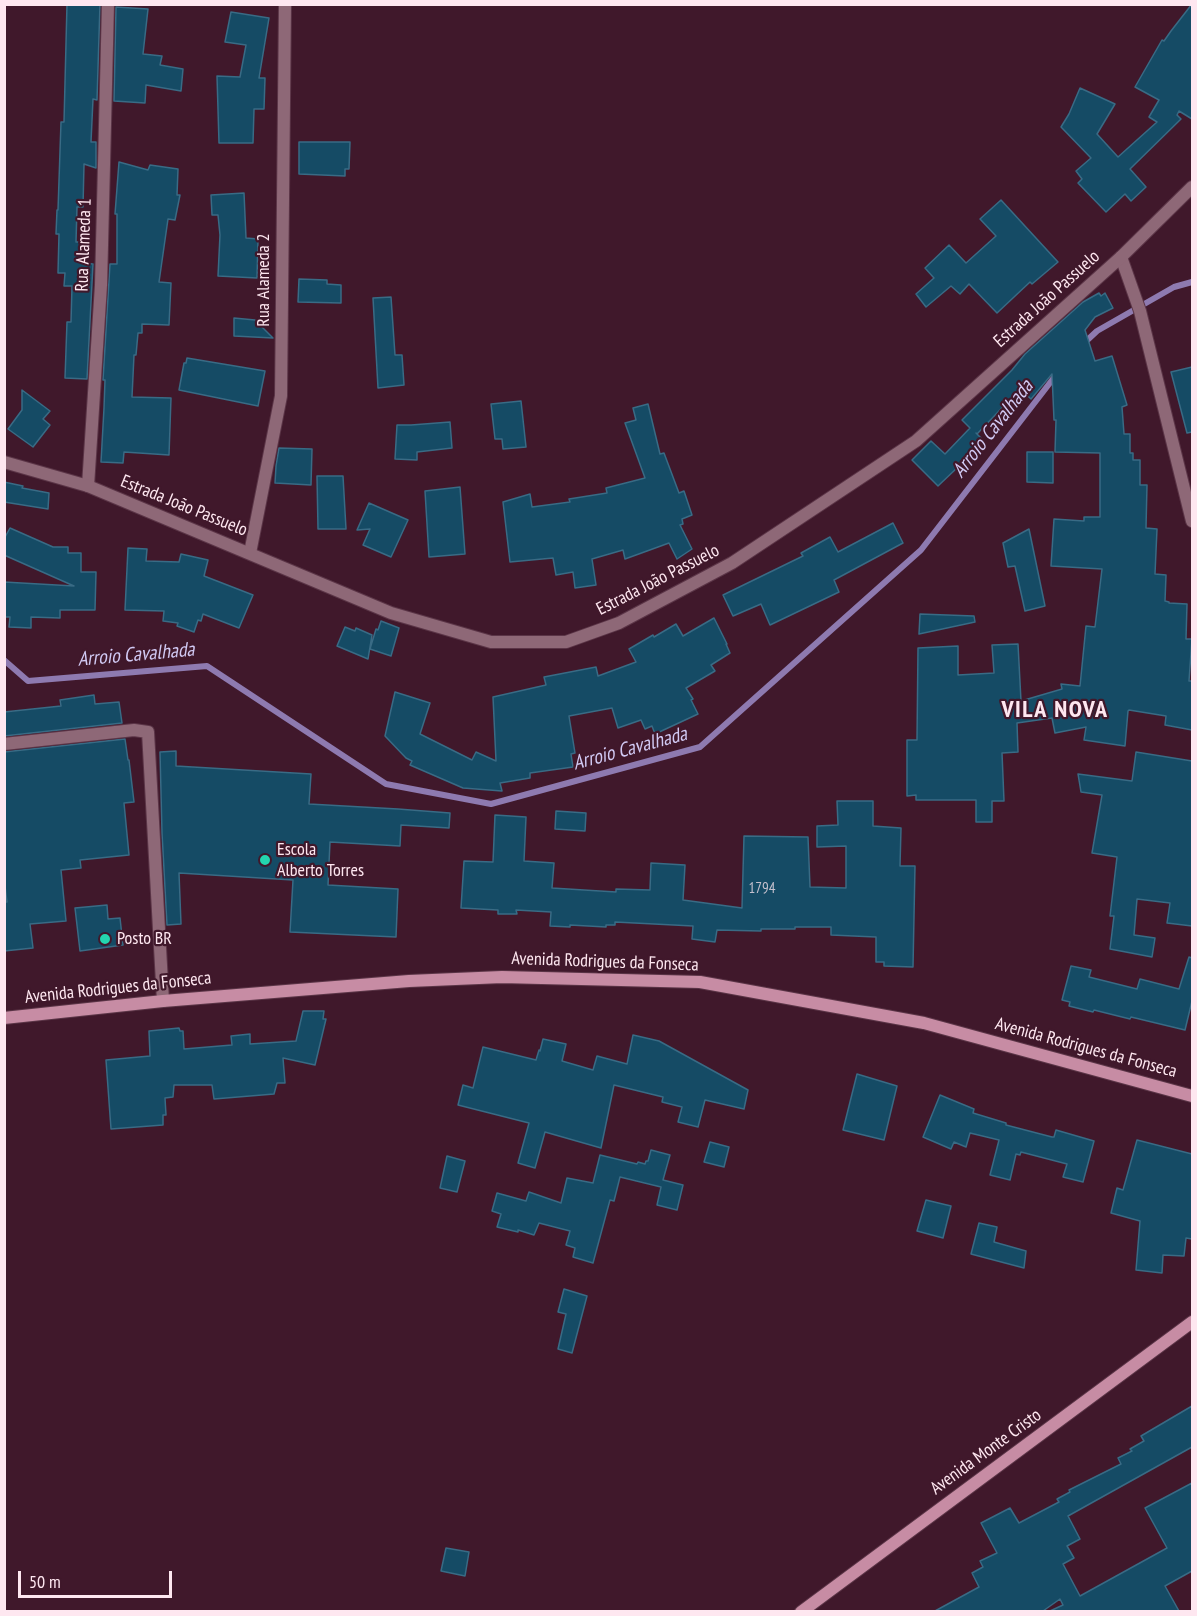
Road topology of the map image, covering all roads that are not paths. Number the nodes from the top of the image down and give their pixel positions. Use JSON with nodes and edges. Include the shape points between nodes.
{"nodes":[{"id":1,"x":108,"y":4,"type":"edge"},
{"id":2,"x":285,"y":4,"type":"edge"},
{"id":3,"x":1192,"y":187,"type":"edge"},
{"id":4,"x":1121,"y":257,"type":"junction"},
{"id":5,"x":4,"y":462,"type":"edge"},
{"id":6,"x":88,"y":486,"type":"junction"},
{"id":7,"x":1192,"y":520,"type":"edge"},
{"id":8,"x":250,"y":553,"type":"junction"},
{"id":9,"x":4,"y":744,"type":"edge"},
{"id":10,"x":163,"y":1001,"type":"junction"},
{"id":11,"x":4,"y":1018,"type":"edge"},
{"id":12,"x":1192,"y":1096,"type":"edge"},
{"id":13,"x":1192,"y":1322,"type":"edge"},
{"id":14,"x":801,"y":1611,"type":"edge"}],
"edges":[{"from":1,"to":6,"type":"street","name":"Rua Alameda 1","via":[[101,285]]},
{"from":2,"to":8,"type":"street","name":"Rua Alameda 2","via":[[281,396]]},
{"from":3,"to":4,"type":"street","name":"Estrada João Passuelo"},
{"from":4,"to":7,"type":"street","via":[[1140,311]]},
{"from":4,"to":8,"type":"street","name":"Estrada João Passuelo","via":[[916,441],[732,563],[619,623],[566,642],[492,642],[391,613]]},
{"from":5,"to":6,"type":"street","name":"Estrada João Passuelo"},
{"from":6,"to":8,"type":"street","name":"Estrada João Passuelo"},
{"from":9,"to":10,"type":"street","via":[[134,730],[148,732]]},
{"from":10,"to":11,"type":"main road","name":"Avenida Rodrigues da Fonseca"},
{"from":10,"to":12,"type":"main road","name":"Avenida Rodrigues da Fonseca","via":[[502,977],[700,982],[924,1023]]},
{"from":13,"to":14,"type":"main road","name":"Avenida Monte Cristo"}]}
